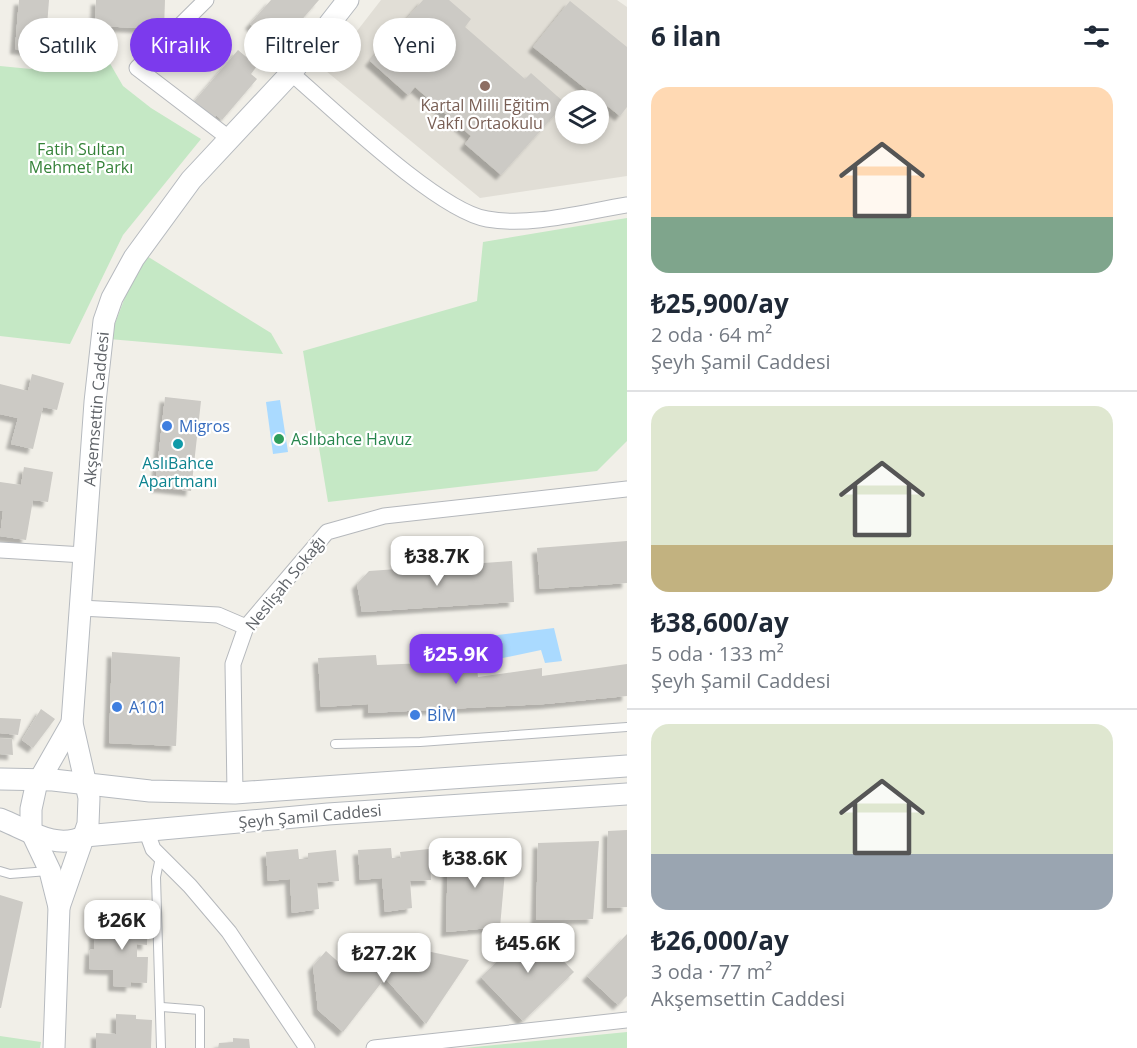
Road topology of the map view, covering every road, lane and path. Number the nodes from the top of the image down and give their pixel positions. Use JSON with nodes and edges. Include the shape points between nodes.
{"nodes":[{"id":1,"x":206,"y":0,"type":"edge"},
{"id":2,"x":348,"y":0,"type":"edge"},
{"id":3,"x":291,"y":73,"type":"junction"},
{"id":4,"x":230,"y":139,"type":"junction"},
{"id":5,"x":627,"y":205,"type":"edge"},
{"id":6,"x":627,"y":489,"type":"edge"},
{"id":7,"x":0,"y":550,"type":"edge"},
{"id":8,"x":84,"y":555,"type":"junction"},
{"id":9,"x":80,"y":608,"type":"junction"},
{"id":10,"x":246,"y":627,"type":"junction"},
{"id":11,"x":72,"y":723,"type":"junction"},
{"id":12,"x":627,"y":727,"type":"edge"},
{"id":13,"x":335,"y":744,"type":"dead end"},
{"id":14,"x":627,"y":766,"type":"edge"},
{"id":15,"x":0,"y":779,"type":"edge"},
{"id":16,"x":39,"y":780,"type":"junction"},
{"id":17,"x":85,"y":785,"type":"junction"},
{"id":18,"x":235,"y":793,"type":"junction"},
{"id":19,"x":627,"y":794,"type":"edge"},
{"id":20,"x":0,"y":819,"type":"edge"},
{"id":21,"x":146,"y":830,"type":"junction"},
{"id":22,"x":31,"y":831,"type":"junction"},
{"id":23,"x":85,"y":836,"type":"junction"},
{"id":24,"x":160,"y":857,"type":"junction"},
{"id":25,"x":0,"y":871,"type":"edge"},
{"id":26,"x":50,"y":871,"type":"junction"},
{"id":27,"x":59,"y":907,"type":"junction"},
{"id":28,"x":162,"y":1007,"type":"junction"},
{"id":29,"x":627,"y":1020,"type":"edge"},
{"id":30,"x":54,"y":1048,"type":"edge"},
{"id":31,"x":161,"y":1048,"type":"edge"},
{"id":32,"x":200,"y":1048,"type":"edge"},
{"id":33,"x":307,"y":1048,"type":"edge"},
{"id":34,"x":374,"y":1048,"type":"edge"}],
"edges":[{"from":1,"to":4,"type":"street","via":[[137,68]]},
{"from":2,"to":3,"type":"street","name":"Akşemsettin Caddesi"},
{"from":3,"to":4,"type":"street","name":"Akşemsettin Caddesi"},
{"from":3,"to":5,"type":"street","via":[[412,175],[465,212],[506,220]]},
{"from":4,"to":8,"type":"street","name":"Akşemsettin Caddesi","via":[[191,180],[145,242],[112,298],[104,321]]},
{"from":6,"to":10,"type":"street","name":"Neslişah Sokağı","via":[[384,516],[327,532]]},
{"from":7,"to":8,"type":"street"},
{"from":8,"to":9,"type":"street","name":"Akşemsettin Caddesi"},
{"from":9,"to":10,"type":"street","via":[[218,615]]},
{"from":9,"to":11,"type":"street","name":"Akşemsettin Caddesi"},
{"from":10,"to":18,"type":"street","name":"Neslişah Sokağı","via":[[233,664]]},
{"from":11,"to":16,"type":"street","name":"Akşemsettin Caddesi"},
{"from":11,"to":17,"type":"street","name":"Akşemsettin Caddesi"},
{"from":12,"to":13,"type":"lane"},
{"from":14,"to":18,"type":"street","name":"Şeyh Şamil Caddesi"},
{"from":15,"to":16,"type":"street","name":"Şeyh Şamil Caddesi"},
{"from":16,"to":17,"type":"street","name":"Şeyh Şamil Caddesi"},
{"from":16,"to":22,"type":"street","name":"Akşemsettin Caddesi","via":[[32,798]]},
{"from":17,"to":18,"type":"street","name":"Şeyh Şamil Caddesi"},
{"from":17,"to":23,"type":"street","name":"Akşemsettin Caddesi","via":[[89,810]]},
{"from":19,"to":21,"type":"street","name":"Şeyh Şamil Caddesi"},
{"from":20,"to":22,"type":"street","name":"Şeyh Şamil Caddesi"},
{"from":21,"to":23,"type":"street","name":"Şeyh Şamil Caddesi"},
{"from":21,"to":24,"type":"street"},
{"from":22,"to":23,"type":"street","name":"Şeyh Şamil Caddesi","via":[[61,842]]},
{"from":22,"to":26,"type":"street","name":"Akşemsettin Caddesi"},
{"from":23,"to":27,"type":"street","name":"Akşemsettin Caddesi"},
{"from":24,"to":28,"type":"lane","via":[[156,877]]},
{"from":24,"to":33,"type":"street","via":[[229,932]]},
{"from":25,"to":26,"type":"lane"},
{"from":26,"to":27,"type":"street","name":"Akşemsettin Caddesi"},
{"from":27,"to":30,"type":"street","name":"Akşemsettin Caddesi"},
{"from":28,"to":31,"type":"lane"},
{"from":28,"to":32,"type":"lane","via":[[200,1010]]},
{"from":29,"to":34,"type":"street"}]}
